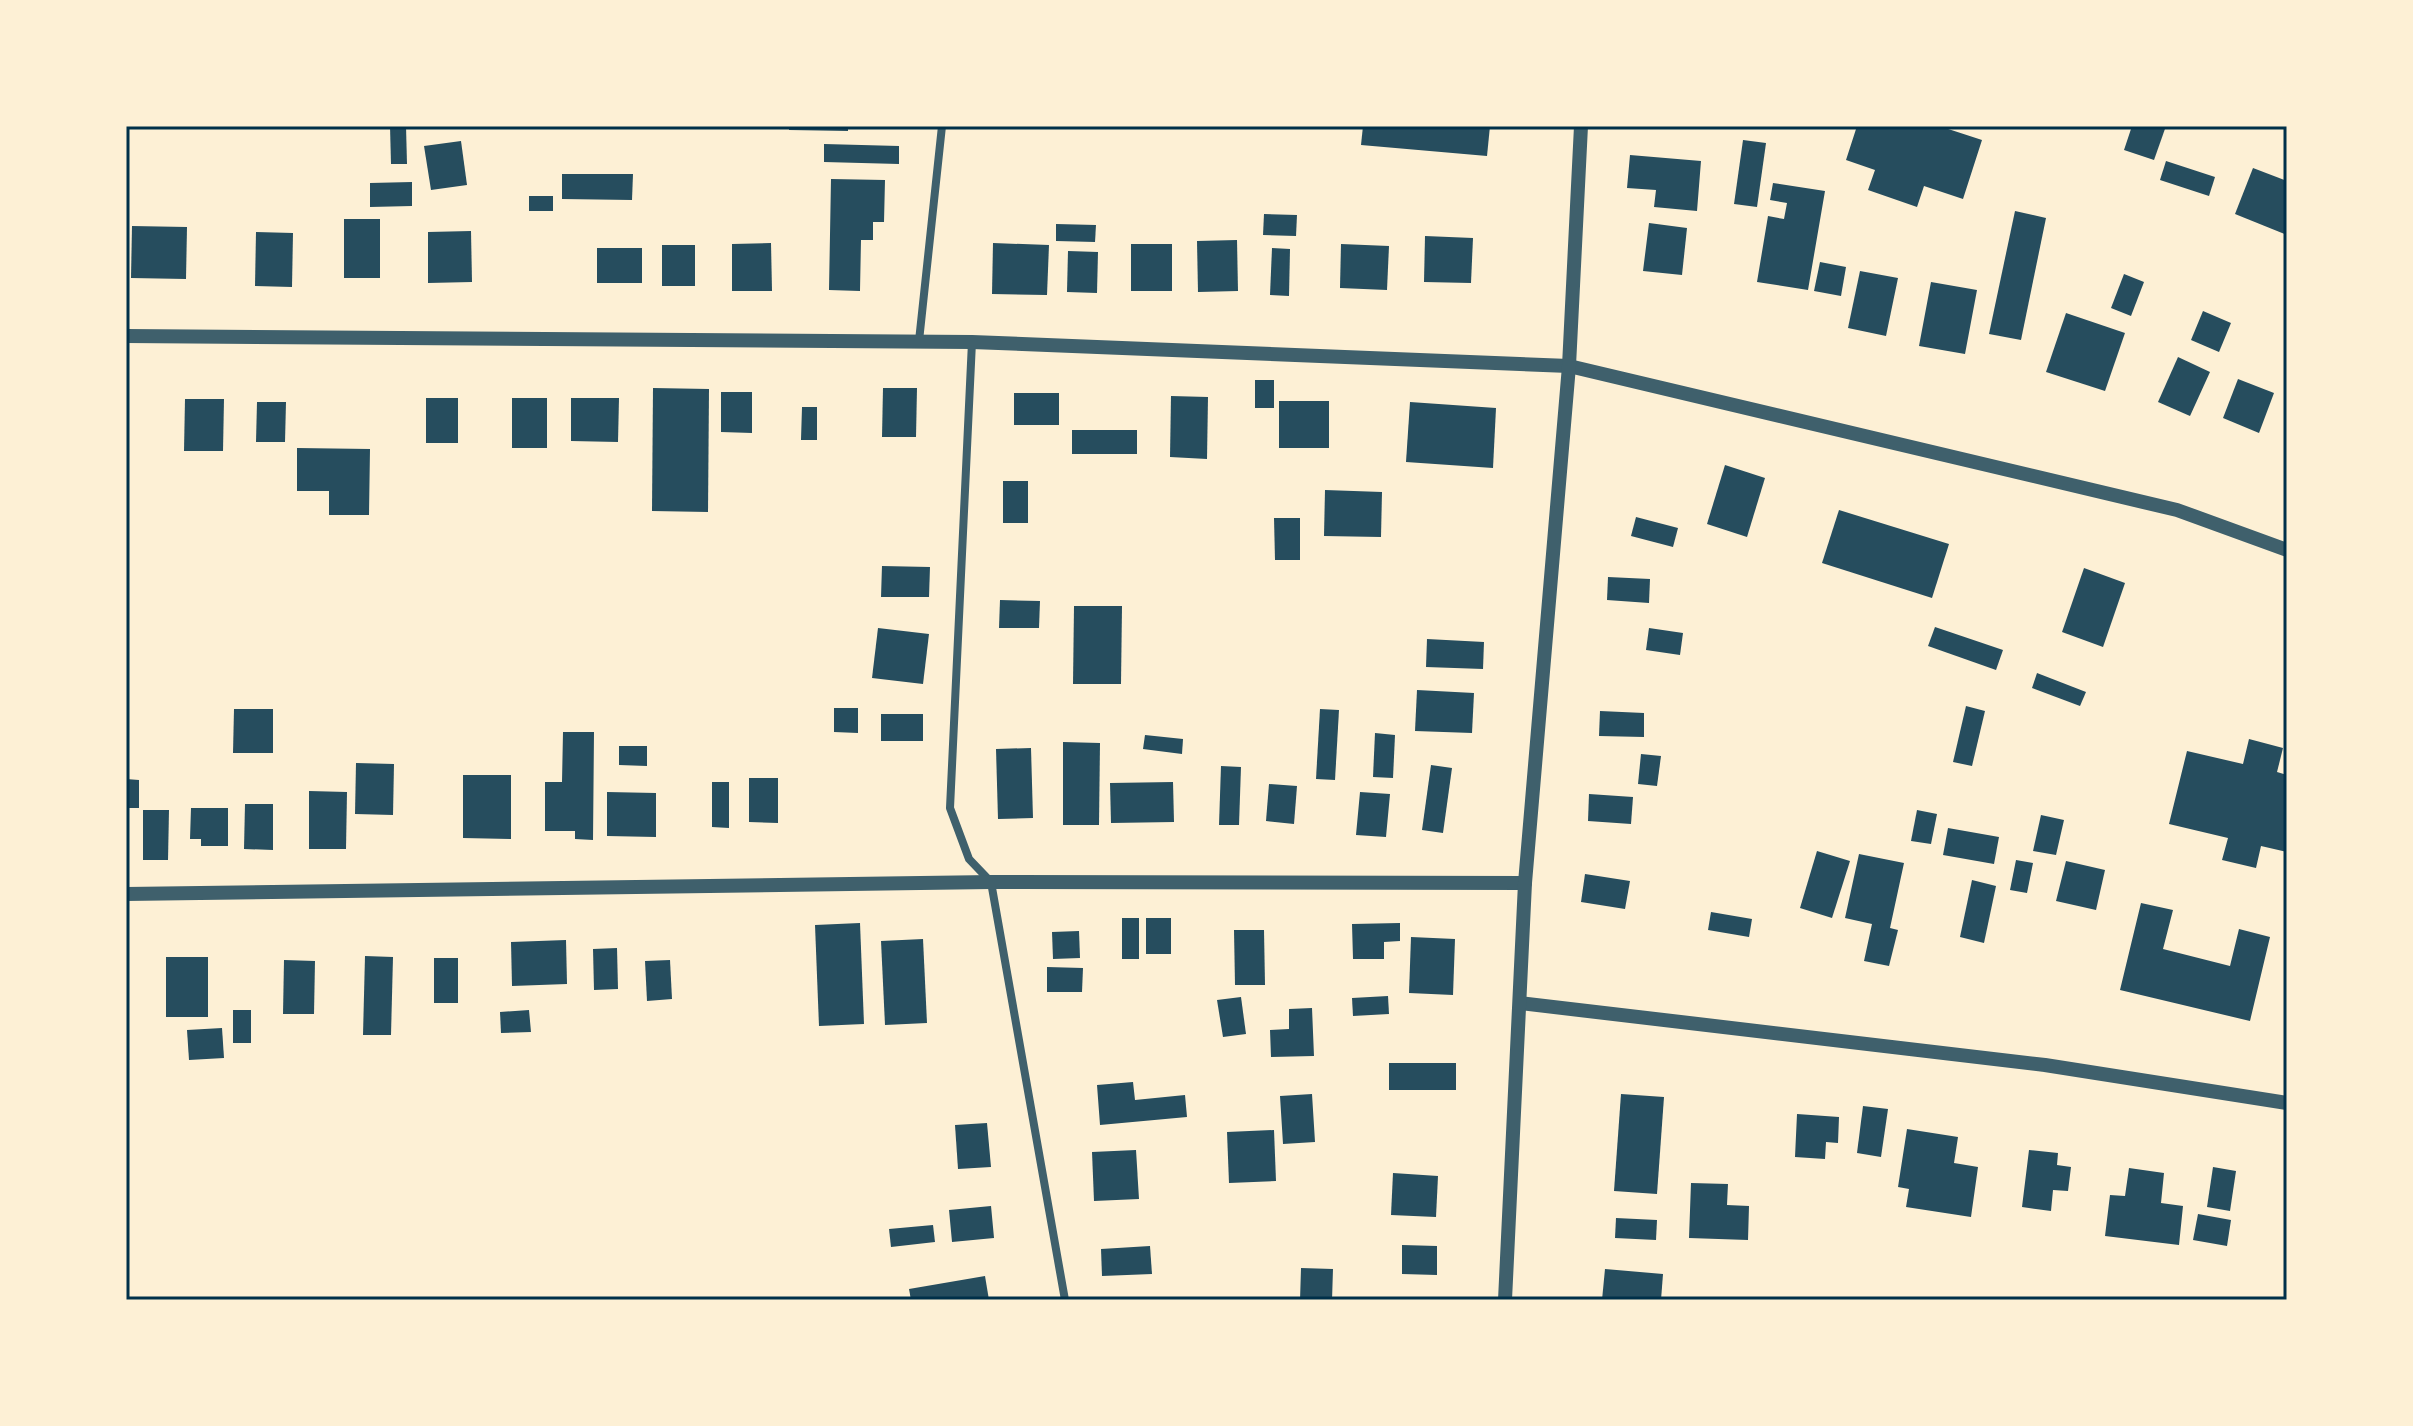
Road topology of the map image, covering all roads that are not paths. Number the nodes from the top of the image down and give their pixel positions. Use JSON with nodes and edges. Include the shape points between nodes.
{"nodes":[{"id":1,"x":942,"y":126,"type":"edge"},
{"id":2,"x":1581,"y":126,"type":"edge"},
{"id":3,"x":126,"y":336,"type":"edge"},
{"id":4,"x":919,"y":341,"type":"junction"},
{"id":5,"x":972,"y":342,"type":"junction"},
{"id":6,"x":1569,"y":366,"type":"junction"},
{"id":7,"x":2287,"y":550,"type":"edge"},
{"id":8,"x":991,"y":882,"type":"junction"},
{"id":9,"x":1525,"y":883,"type":"junction"},
{"id":10,"x":126,"y":894,"type":"edge"},
{"id":11,"x":1520,"y":1003,"type":"junction"},
{"id":12,"x":2287,"y":1103,"type":"edge"},
{"id":13,"x":1065,"y":1300,"type":"edge"},
{"id":14,"x":1505,"y":1300,"type":"edge"}],
"edges":[{"from":1,"to":4,"type":"street"},
{"from":2,"to":6,"type":"street"},
{"from":3,"to":4,"type":"street"},
{"from":4,"to":5,"type":"street"},
{"from":5,"to":6,"type":"street"},
{"from":5,"to":8,"type":"street","via":[[950,808],[969,859]]},
{"from":6,"to":7,"type":"street","via":[[2177,510]]},
{"from":6,"to":9,"type":"street"},
{"from":8,"to":9,"type":"street"},
{"from":8,"to":10,"type":"street"},
{"from":8,"to":13,"type":"street"},
{"from":9,"to":11,"type":"street"},
{"from":11,"to":12,"type":"street","via":[[2045,1065]]},
{"from":11,"to":14,"type":"street"}]}
